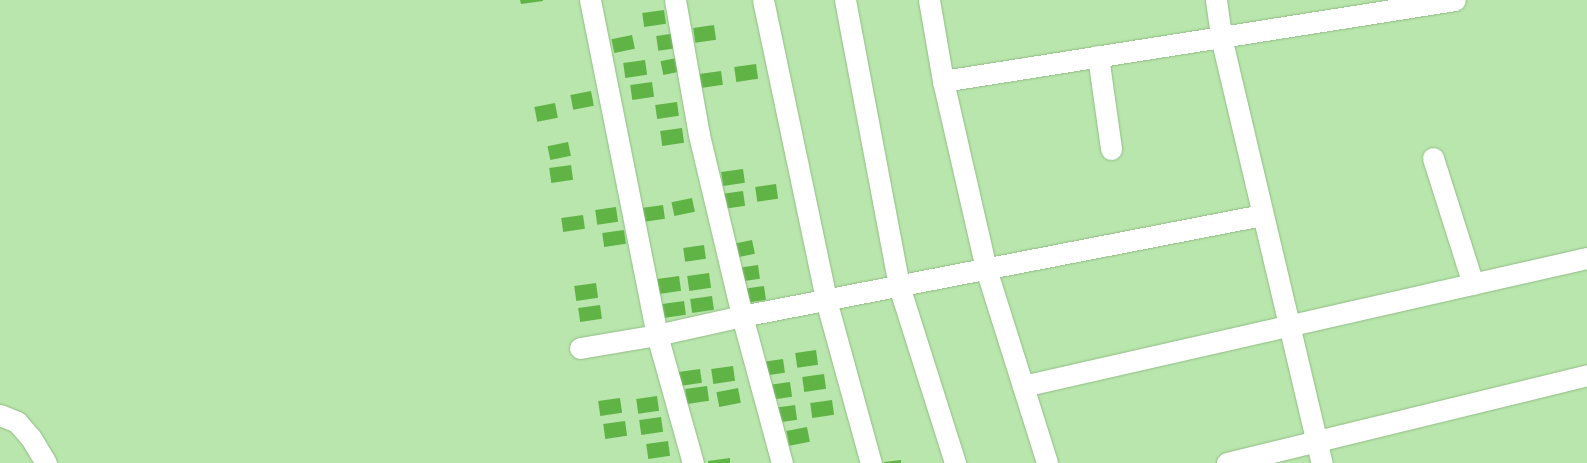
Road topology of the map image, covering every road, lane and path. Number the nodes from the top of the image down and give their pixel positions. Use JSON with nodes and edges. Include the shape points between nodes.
{"nodes":[{"id":1,"x":590,"y":0,"type":"edge"},
{"id":2,"x":675,"y":0,"type":"edge"},
{"id":3,"x":763,"y":0,"type":"edge"},
{"id":4,"x":845,"y":0,"type":"edge"},
{"id":5,"x":929,"y":0,"type":"edge"},
{"id":6,"x":1216,"y":0,"type":"edge"},
{"id":7,"x":1455,"y":0,"type":"edge"},
{"id":8,"x":1221,"y":37,"type":"junction"},
{"id":9,"x":1098,"y":56,"type":"junction"},
{"id":10,"x":943,"y":81,"type":"junction"},
{"id":11,"x":1111,"y":149,"type":"dead end"},
{"id":12,"x":1433,"y":158,"type":"dead end"},
{"id":13,"x":1262,"y":215,"type":"junction"},
{"id":14,"x":1587,"y":258,"type":"edge"},
{"id":15,"x":986,"y":269,"type":"junction"},
{"id":16,"x":1473,"y":284,"type":"junction"},
{"id":17,"x":899,"y":286,"type":"junction"},
{"id":18,"x":826,"y":300,"type":"junction"},
{"id":19,"x":742,"y":316,"type":"junction"},
{"id":20,"x":1288,"y":326,"type":"junction"},
{"id":21,"x":657,"y":335,"type":"junction"},
{"id":22,"x":580,"y":348,"type":"dead end"},
{"id":23,"x":1587,"y":375,"type":"edge"},
{"id":24,"x":1023,"y":386,"type":"junction"},
{"id":25,"x":0,"y":415,"type":"edge"},
{"id":26,"x":1318,"y":441,"type":"junction"},
{"id":27,"x":46,"y":463,"type":"edge"},
{"id":28,"x":693,"y":463,"type":"edge"},
{"id":29,"x":782,"y":463,"type":"edge"},
{"id":30,"x":871,"y":463,"type":"edge"},
{"id":31,"x":955,"y":463,"type":"edge"},
{"id":32,"x":1047,"y":463,"type":"edge"},
{"id":33,"x":1226,"y":463,"type":"edge"},
{"id":34,"x":1322,"y":463,"type":"edge"}],
"edges":[{"from":1,"to":21,"type":"street"},
{"from":2,"to":19,"type":"street","via":[[699,135]]},
{"from":3,"to":18,"type":"street"},
{"from":4,"to":17,"type":"street"},
{"from":5,"to":10,"type":"street"},
{"from":6,"to":8,"type":"street"},
{"from":7,"to":8,"type":"street"},
{"from":8,"to":9,"type":"street"},
{"from":8,"to":13,"type":"street"},
{"from":9,"to":10,"type":"street"},
{"from":9,"to":11,"type":"street"},
{"from":10,"to":15,"type":"street"},
{"from":12,"to":16,"type":"street"},
{"from":13,"to":15,"type":"street"},
{"from":13,"to":20,"type":"street"},
{"from":14,"to":16,"type":"street"},
{"from":15,"to":17,"type":"street"},
{"from":15,"to":24,"type":"street"},
{"from":16,"to":20,"type":"street"},
{"from":17,"to":18,"type":"street"},
{"from":17,"to":31,"type":"street"},
{"from":18,"to":19,"type":"street"},
{"from":18,"to":30,"type":"street"},
{"from":19,"to":21,"type":"street"},
{"from":19,"to":29,"type":"street"},
{"from":20,"to":24,"type":"street"},
{"from":20,"to":26,"type":"street"},
{"from":21,"to":22,"type":"street"},
{"from":21,"to":28,"type":"street"},
{"from":23,"to":26,"type":"street"},
{"from":24,"to":32,"type":"street"},
{"from":25,"to":27,"type":"street","via":[[17,422],[31,438]]},
{"from":26,"to":33,"type":"street"},
{"from":26,"to":34,"type":"street"}]}
